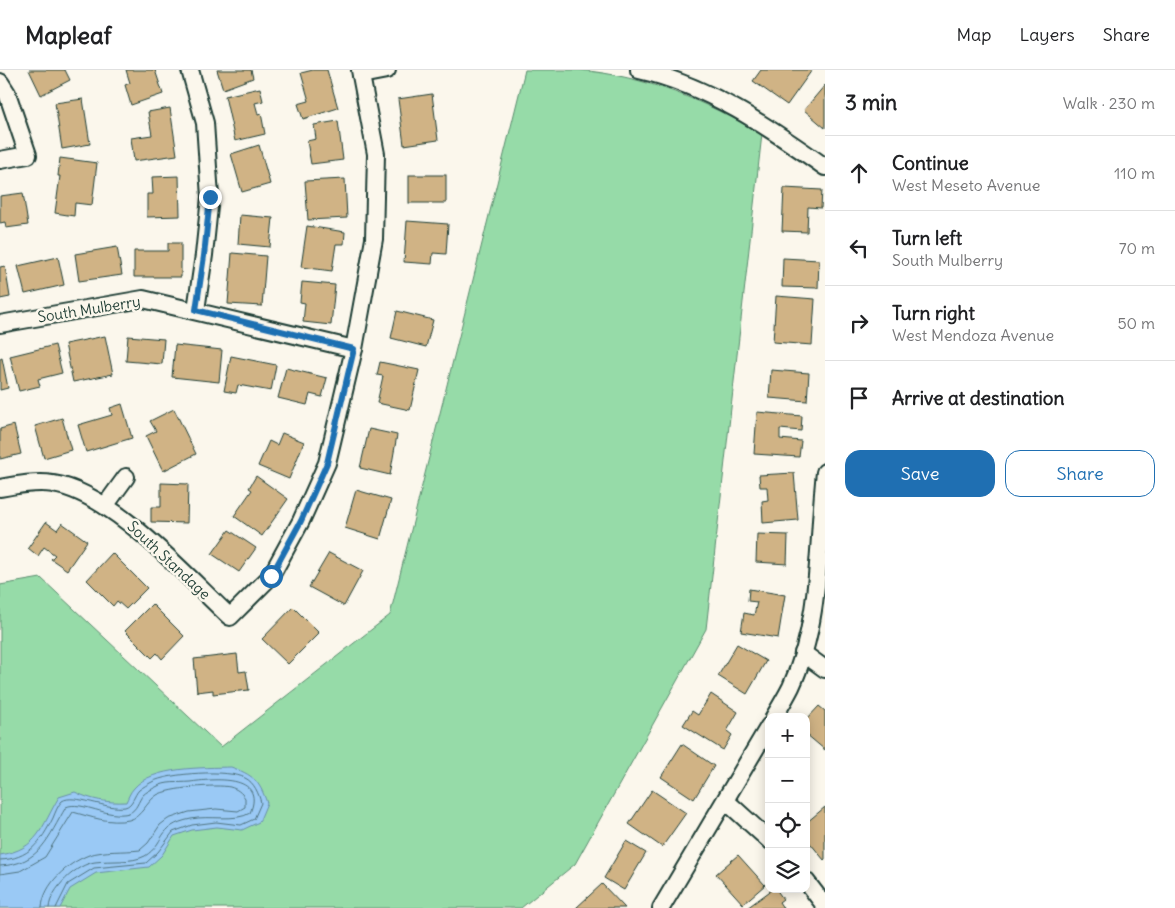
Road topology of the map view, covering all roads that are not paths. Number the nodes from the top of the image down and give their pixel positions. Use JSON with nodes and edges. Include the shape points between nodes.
{"nodes":[{"id":1,"x":190,"y":70,"type":"edge"},
{"id":2,"x":387,"y":70,"type":"edge"},
{"id":3,"x":638,"y":70,"type":"edge"},
{"id":4,"x":361,"y":72,"type":"edge"},
{"id":5,"x":0,"y":82,"type":"edge"},
{"id":6,"x":0,"y":160,"type":"edge"},
{"id":7,"x":825,"y":167,"type":"edge"},
{"id":8,"x":196,"y":310,"type":"junction"},
{"id":9,"x":0,"y":324,"type":"edge"},
{"id":10,"x":354,"y":349,"type":"junction"},
{"id":11,"x":825,"y":472,"type":"edge"},
{"id":12,"x":126,"y":476,"type":"dead end"},
{"id":13,"x":0,"y":488,"type":"edge"},
{"id":14,"x":823,"y":500,"type":"edge"},
{"id":15,"x":106,"y":506,"type":"junction"},
{"id":16,"x":803,"y":653,"type":"junction"},
{"id":17,"x":825,"y":669,"type":"edge"},
{"id":18,"x":776,"y":713,"type":"edge"},
{"id":19,"x":765,"y":733,"type":"edge"},
{"id":20,"x":726,"y":800,"type":"junction"},
{"id":21,"x":765,"y":836,"type":"edge"},
{"id":22,"x":810,"y":886,"type":"edge"},
{"id":23,"x":825,"y":906,"type":"edge"},
{"id":24,"x":660,"y":908,"type":"edge"}],
"edges":[{"from":1,"to":8,"type":"street","via":[[205,123],[210,197]]},
{"from":2,"to":4,"type":"street"},
{"from":3,"to":7,"type":"street","via":[[732,105]]},
{"from":4,"to":10,"type":"street","via":[[376,154],[374,239]]},
{"from":5,"to":6,"type":"street","via":[[7,93],[28,155]]},
{"from":8,"to":9,"type":"street","name":"South Mulberry","via":[[142,299]]},
{"from":8,"to":10,"type":"street","name":"South Mulberry"},
{"from":10,"to":15,"type":"street","name":"South Standage","via":[[327,463],[301,521],[271,576],[230,617],[120,514]]},
{"from":11,"to":14,"type":"street"},
{"from":12,"to":15,"type":"street"},
{"from":13,"to":15,"type":"street","name":"South Standage","via":[[53,484]]},
{"from":14,"to":16,"type":"street","via":[[816,594]]},
{"from":16,"to":17,"type":"street"},
{"from":16,"to":18,"type":"street","via":[[791,686]]},
{"from":19,"to":20,"type":"street"},
{"from":20,"to":21,"type":"street"},
{"from":20,"to":24,"type":"street"},
{"from":22,"to":23,"type":"street"}]}
